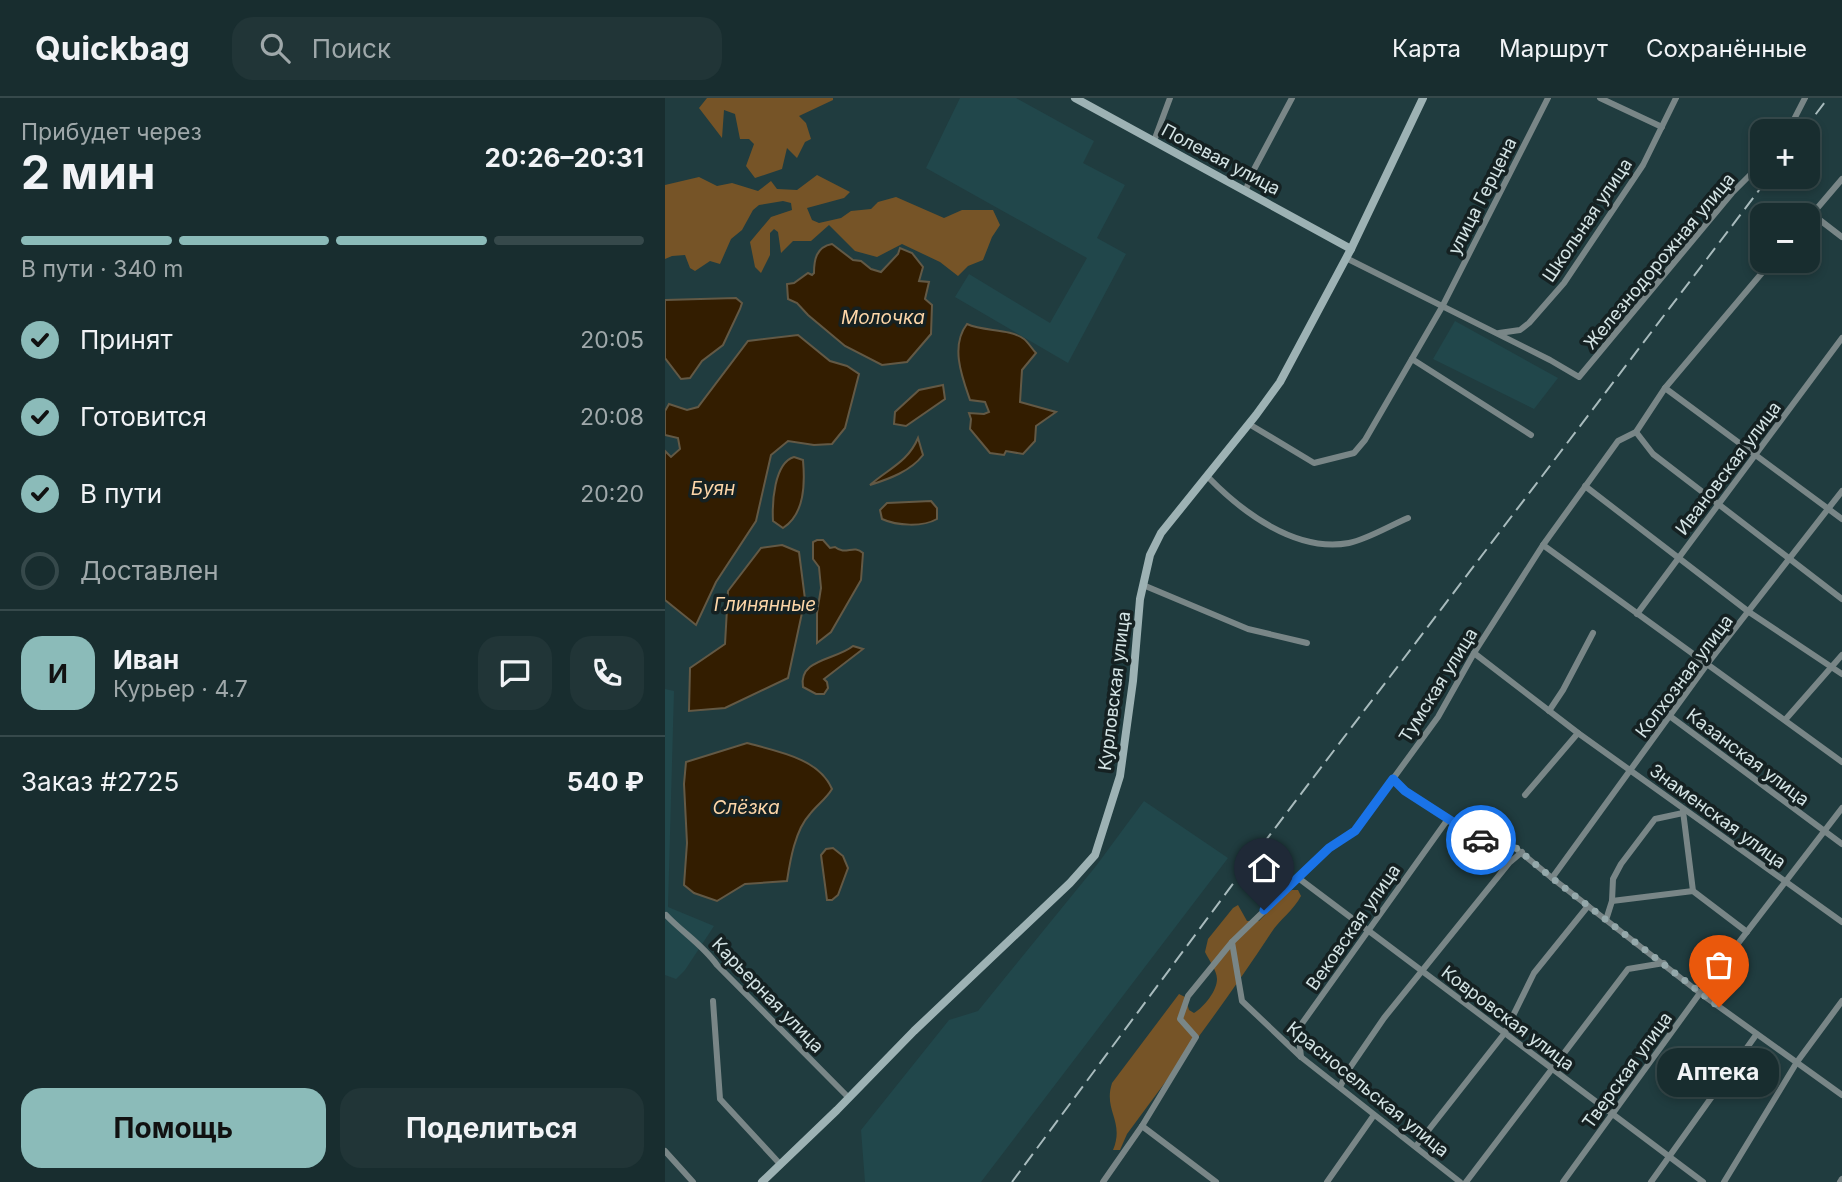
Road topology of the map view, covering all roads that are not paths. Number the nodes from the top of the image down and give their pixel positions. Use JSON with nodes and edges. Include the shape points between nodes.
{"nodes":[{"id":1,"x":1075,"y":98,"type":"edge"},
{"id":2,"x":1170,"y":98,"type":"edge"},
{"id":3,"x":1292,"y":98,"type":"edge"},
{"id":4,"x":1423,"y":98,"type":"edge"},
{"id":5,"x":1548,"y":98,"type":"edge"},
{"id":6,"x":1600,"y":98,"type":"edge"},
{"id":7,"x":1676,"y":98,"type":"edge"},
{"id":8,"x":1805,"y":98,"type":"edge"},
{"id":9,"x":1794,"y":119,"type":"edge"},
{"id":10,"x":1662,"y":127,"type":"junction"},
{"id":11,"x":1154,"y":141,"type":"junction"},
{"id":12,"x":1750,"y":175,"type":"edge"},
{"id":13,"x":1842,"y":179,"type":"edge"},
{"id":14,"x":1246,"y":190,"type":"junction"},
{"id":15,"x":1820,"y":204,"type":"edge"},
{"id":16,"x":1820,"y":222,"type":"edge"},
{"id":17,"x":1842,"y":236,"type":"edge"},
{"id":18,"x":1352,"y":249,"type":"junction"},
{"id":19,"x":1346,"y":258,"type":"junction"},
{"id":20,"x":1762,"y":273,"type":"edge"},
{"id":21,"x":1442,"y":307,"type":"junction"},
{"id":22,"x":1497,"y":333,"type":"junction"},
{"id":23,"x":1842,"y":338,"type":"edge"},
{"id":24,"x":1412,"y":359,"type":"junction"},
{"id":25,"x":1664,"y":388,"type":"junction"},
{"id":26,"x":1249,"y":424,"type":"junction"},
{"id":27,"x":1636,"y":432,"type":"junction"},
{"id":28,"x":1531,"y":435,"type":"dead end"},
{"id":29,"x":1755,"y":455,"type":"junction"},
{"id":30,"x":1208,"y":477,"type":"junction"},
{"id":31,"x":1585,"y":486,"type":"junction"},
{"id":32,"x":1842,"y":491,"type":"edge"},
{"id":33,"x":1717,"y":505,"type":"junction"},
{"id":34,"x":1829,"y":509,"type":"junction"},
{"id":35,"x":1408,"y":518,"type":"dead end"},
{"id":36,"x":1842,"y":519,"type":"edge"},
{"id":37,"x":1543,"y":545,"type":"junction"},
{"id":38,"x":1678,"y":558,"type":"junction"},
{"id":39,"x":1790,"y":561,"type":"junction"},
{"id":40,"x":1143,"y":585,"type":"junction"},
{"id":41,"x":1842,"y":599,"type":"edge"},
{"id":42,"x":1749,"y":612,"type":"junction"},
{"id":43,"x":1637,"y":614,"type":"junction"},
{"id":44,"x":1593,"y":633,"type":"dead end"},
{"id":45,"x":1307,"y":643,"type":"dead end"},
{"id":46,"x":1474,"y":653,"type":"junction"},
{"id":47,"x":1842,"y":655,"type":"edge"},
{"id":48,"x":1708,"y":663,"type":"junction"},
{"id":49,"x":1833,"y":667,"type":"junction"},
{"id":50,"x":1842,"y":674,"type":"edge"},
{"id":51,"x":1549,"y":711,"type":"junction"},
{"id":52,"x":1671,"y":717,"type":"junction"},
{"id":53,"x":1785,"y":720,"type":"junction"},
{"id":54,"x":1578,"y":733,"type":"junction"},
{"id":55,"x":1842,"y":762,"type":"edge"},
{"id":56,"x":1631,"y":771,"type":"junction"},
{"id":57,"x":1393,"y":779,"type":"junction"},
{"id":58,"x":1525,"y":795,"type":"dead end"},
{"id":59,"x":1842,"y":808,"type":"edge"},
{"id":60,"x":1683,"y":809,"type":"junction"},
{"id":61,"x":1448,"y":819,"type":"junction"},
{"id":62,"x":1823,"y":831,"type":"junction"},
{"id":63,"x":1842,"y":844,"type":"edge"},
{"id":64,"x":1522,"y":852,"type":"junction"},
{"id":65,"x":1297,"y":877,"type":"junction"},
{"id":66,"x":1552,"y":878,"type":"junction"},
{"id":67,"x":1786,"y":882,"type":"junction"},
{"id":68,"x":1693,"y":891,"type":"junction"},
{"id":69,"x":1612,"y":901,"type":"junction"},
{"id":70,"x":1587,"y":906,"type":"junction"},
{"id":71,"x":666,"y":915,"type":"edge"},
{"id":72,"x":1606,"y":920,"type":"junction"},
{"id":73,"x":1842,"y":922,"type":"edge"},
{"id":74,"x":1370,"y":930,"type":"junction"},
{"id":75,"x":1747,"y":932,"type":"junction"},
{"id":76,"x":1232,"y":942,"type":"junction"},
{"id":77,"x":1664,"y":963,"type":"junction"},
{"id":78,"x":1422,"y":971,"type":"junction"},
{"id":79,"x":1700,"y":993,"type":"junction"},
{"id":80,"x":713,"y":1001,"type":"dead end"},
{"id":81,"x":1842,"y":1002,"type":"edge"},
{"id":82,"x":1504,"y":1034,"type":"junction"},
{"id":83,"x":1756,"y":1035,"type":"junction"},
{"id":84,"x":1301,"y":1057,"type":"junction"},
{"id":85,"x":1797,"y":1062,"type":"junction"},
{"id":86,"x":1551,"y":1068,"type":"junction"},
{"id":87,"x":1340,"y":1087,"type":"junction"},
{"id":88,"x":1842,"y":1095,"type":"edge"},
{"id":89,"x":849,"y":1098,"type":"junction"},
{"id":90,"x":1612,"y":1114,"type":"junction"},
{"id":91,"x":1374,"y":1115,"type":"junction"},
{"id":92,"x":1142,"y":1126,"type":"junction"},
{"id":93,"x":1416,"y":1146,"type":"junction"},
{"id":94,"x":665,"y":1151,"type":"edge"},
{"id":95,"x":1671,"y":1157,"type":"junction"},
{"id":96,"x":780,"y":1164,"type":"junction"},
{"id":97,"x":693,"y":1182,"type":"edge"},
{"id":98,"x":762,"y":1182,"type":"edge"},
{"id":99,"x":1103,"y":1182,"type":"edge"},
{"id":100,"x":1216,"y":1182,"type":"edge"},
{"id":101,"x":1327,"y":1182,"type":"edge"},
{"id":102,"x":1460,"y":1182,"type":"edge"},
{"id":103,"x":1466,"y":1182,"type":"edge"},
{"id":104,"x":1563,"y":1182,"type":"edge"},
{"id":105,"x":1651,"y":1182,"type":"edge"},
{"id":106,"x":1703,"y":1182,"type":"edge"},
{"id":107,"x":1724,"y":1182,"type":"edge"}],
"edges":[{"from":1,"to":11,"type":"main road","name":"Полевая улица"},
{"from":2,"to":11,"type":"street"},
{"from":3,"to":14,"type":"street"},
{"from":4,"to":18,"type":"main road","name":"Курловская улица"},
{"from":5,"to":21,"type":"street","name":"улица Герцена"},
{"from":6,"to":10,"type":"street"},
{"from":7,"to":10,"type":"street","name":"Школьная улица"},
{"from":8,"to":9,"type":"street"},
{"from":10,"to":22,"type":"street","name":"Школьная улица","via":[[1643,165],[1564,283],[1520,330]]},
{"from":11,"to":14,"type":"main road","name":"Полевая улица"},
{"from":12,"to":22,"type":"street","name":"Железнодорожная улица","via":[[1579,377]]},
{"from":13,"to":15,"type":"street"},
{"from":14,"to":18,"type":"main road","name":"Полевая улица"},
{"from":16,"to":17,"type":"street"},
{"from":18,"to":19,"type":"main road","name":"Курловская улица"},
{"from":19,"to":21,"type":"street"},
{"from":19,"to":26,"type":"main road","name":"Курловская улица","via":[[1280,382]]},
{"from":20,"to":25,"type":"street","name":"Тумская улица"},
{"from":21,"to":22,"type":"street"},
{"from":21,"to":24,"type":"street","name":"улица Герцена"},
{"from":23,"to":29,"type":"street","name":"Ивановская улица"},
{"from":24,"to":26,"type":"street","name":"улица Герцена","via":[[1354,453],[1314,463]]},
{"from":24,"to":28,"type":"street"},
{"from":25,"to":27,"type":"street","name":"Тумская улица"},
{"from":25,"to":29,"type":"street"},
{"from":26,"to":30,"type":"main road","name":"Курловская улица"},
{"from":27,"to":31,"type":"street","name":"Тумская улица","via":[[1618,441]]},
{"from":27,"to":33,"type":"street","via":[[1653,454]]},
{"from":29,"to":33,"type":"street","name":"Ивановская улица"},
{"from":29,"to":34,"type":"street"},
{"from":30,"to":35,"type":"street","via":[[1258,519],[1312,541],[1352,542]]},
{"from":30,"to":40,"type":"main road","name":"Курловская улица","via":[[1161,533]]},
{"from":31,"to":37,"type":"street","name":"Тумская улица"},
{"from":31,"to":38,"type":"street"},
{"from":32,"to":34,"type":"street","name":"Колхозная улица"},
{"from":33,"to":38,"type":"street","name":"Ивановская улица"},
{"from":33,"to":39,"type":"street"},
{"from":34,"to":36,"type":"street"},
{"from":34,"to":39,"type":"street","name":"Колхозная улица"},
{"from":37,"to":43,"type":"street"},
{"from":37,"to":46,"type":"street","name":"Тумская улица"},
{"from":38,"to":42,"type":"street"},
{"from":38,"to":43,"type":"street","name":"Ивановская улица"},
{"from":39,"to":41,"type":"street"},
{"from":39,"to":42,"type":"street","name":"Колхозная улица"},
{"from":40,"to":45,"type":"street","via":[[1248,629]]},
{"from":40,"to":89,"type":"main road","name":"Курловская улица","via":[[1123,757],[1095,855]]},
{"from":42,"to":48,"type":"street","name":"Колхозная улица"},
{"from":42,"to":49,"type":"street"},
{"from":43,"to":48,"type":"street"},
{"from":44,"to":51,"type":"street"},
{"from":46,"to":51,"type":"street","name":"Знаменская улица"},
{"from":46,"to":57,"type":"street","name":"Тумская улица","via":[[1438,717]]},
{"from":47,"to":49,"type":"street"},
{"from":48,"to":52,"type":"street","name":"Колхозная улица"},
{"from":48,"to":53,"type":"street"},
{"from":49,"to":50,"type":"street"},
{"from":49,"to":53,"type":"street"},
{"from":51,"to":54,"type":"street","name":"Знаменская улица"},
{"from":52,"to":56,"type":"street","name":"Колхозная улица"},
{"from":52,"to":62,"type":"street","name":"Казанская улица"},
{"from":53,"to":55,"type":"street"},
{"from":54,"to":56,"type":"street","name":"Знаменская улица"},
{"from":54,"to":58,"type":"street"},
{"from":56,"to":60,"type":"street","name":"Знаменская улица"},
{"from":56,"to":66,"type":"street","name":"Колхозная улица"},
{"from":57,"to":61,"type":"street"},
{"from":57,"to":65,"type":"street","name":"Тумская улица","via":[[1355,831]]},
{"from":59,"to":62,"type":"street","name":"Тверская улица"},
{"from":60,"to":67,"type":"street","name":"Знаменская улица"},
{"from":60,"to":68,"type":"street"},
{"from":60,"to":69,"type":"street","via":[[1655,819],[1613,879]]},
{"from":61,"to":64,"type":"street","via":[[1482,841],[1509,842]]},
{"from":61,"to":74,"type":"street","name":"Вековская улица"},
{"from":62,"to":63,"type":"street","name":"Казанская улица"},
{"from":62,"to":67,"type":"street","name":"Тверская улица"},
{"from":64,"to":66,"type":"street"},
{"from":64,"to":78,"type":"street"},
{"from":65,"to":74,"type":"street","name":"Ковровская улица"},
{"from":65,"to":76,"type":"street","name":"Тумская улица"},
{"from":66,"to":70,"type":"street"},
{"from":67,"to":73,"type":"street","name":"Знаменская улица"},
{"from":67,"to":75,"type":"street","name":"Тверская улица"},
{"from":68,"to":69,"type":"street"},
{"from":68,"to":75,"type":"street"},
{"from":69,"to":72,"type":"street"},
{"from":70,"to":72,"type":"street"},
{"from":70,"to":82,"type":"street","via":[[1534,973]]},
{"from":71,"to":89,"type":"street","name":"Карьерная улица","via":[[706,949]]},
{"from":72,"to":77,"type":"street"},
{"from":74,"to":78,"type":"street","name":"Ковровская улица"},
{"from":74,"to":84,"type":"street","name":"Вековская улица","via":[[1298,1028]]},
{"from":75,"to":79,"type":"street","name":"Тверская улица"},
{"from":76,"to":84,"type":"street","name":"Красносельская улица","via":[[1242,1001]]},
{"from":76,"to":92,"type":"street","name":"Тумская улица","via":[[1188,996],[1180,1019],[1196,1037]]},
{"from":77,"to":79,"type":"street"},
{"from":77,"to":86,"type":"street","via":[[1628,969]]},
{"from":78,"to":82,"type":"street","name":"Ковровская улица"},
{"from":78,"to":87,"type":"street","via":[[1384,1018]]},
{"from":79,"to":83,"type":"street"},
{"from":79,"to":90,"type":"street","name":"Тверская улица"},
{"from":80,"to":96,"type":"street","via":[[720,1099]]},
{"from":81,"to":85,"type":"street"},
{"from":82,"to":86,"type":"street","name":"Ковровская улица"},
{"from":82,"to":93,"type":"street"},
{"from":83,"to":85,"type":"street"},
{"from":83,"to":95,"type":"street"},
{"from":84,"to":87,"type":"street","name":"Красносельская улица"},
{"from":85,"to":88,"type":"street"},
{"from":85,"to":107,"type":"street"},
{"from":86,"to":90,"type":"street","name":"Ковровская улица"},
{"from":86,"to":103,"type":"street"},
{"from":87,"to":91,"type":"street","name":"Красносельская улица"},
{"from":89,"to":96,"type":"main road","name":"Курловская улица"},
{"from":90,"to":95,"type":"street","name":"Ковровская улица"},
{"from":90,"to":104,"type":"street","name":"Тверская улица"},
{"from":91,"to":93,"type":"street","name":"Красносельская улица"},
{"from":91,"to":101,"type":"street"},
{"from":92,"to":99,"type":"street","name":"Тумская улица"},
{"from":92,"to":100,"type":"street"},
{"from":93,"to":102,"type":"street","name":"Красносельская улица"},
{"from":94,"to":97,"type":"street"},
{"from":95,"to":105,"type":"street"},
{"from":95,"to":106,"type":"street","name":"Ковровская улица"},
{"from":96,"to":98,"type":"main road","name":"Курловская улица"}]}
